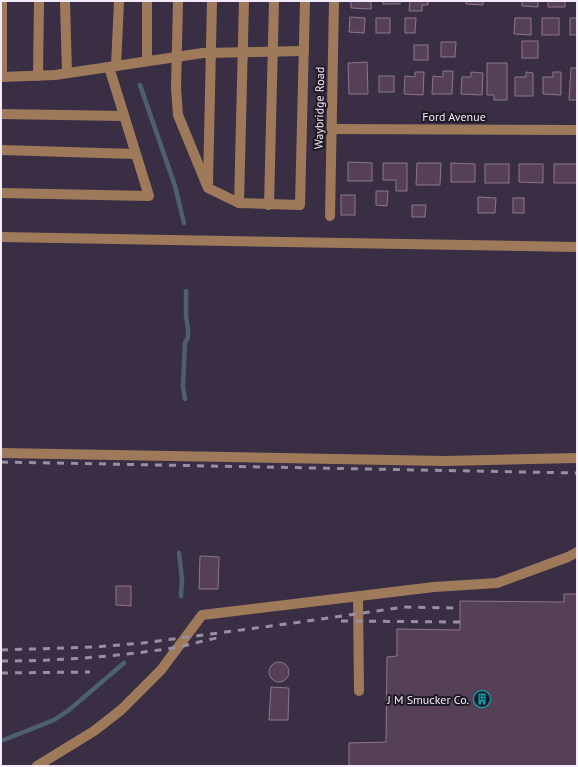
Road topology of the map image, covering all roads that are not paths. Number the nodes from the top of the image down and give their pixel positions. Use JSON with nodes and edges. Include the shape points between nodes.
{"nodes":[{"id":1,"x":2,"y":1,"type":"edge"},
{"id":2,"x":39,"y":1,"type":"edge"},
{"id":3,"x":65,"y":1,"type":"edge"},
{"id":4,"x":119,"y":1,"type":"edge"},
{"id":5,"x":147,"y":1,"type":"edge"},
{"id":6,"x":178,"y":1,"type":"edge"},
{"id":7,"x":212,"y":1,"type":"edge"},
{"id":8,"x":244,"y":1,"type":"edge"},
{"id":9,"x":274,"y":1,"type":"edge"},
{"id":10,"x":305,"y":1,"type":"edge"},
{"id":11,"x":334,"y":1,"type":"edge"},
{"id":12,"x":304,"y":51,"type":"junction"},
{"id":13,"x":211,"y":52,"type":"junction"},
{"id":14,"x":243,"y":52,"type":"junction"},
{"id":15,"x":273,"y":52,"type":"junction"},
{"id":16,"x":177,"y":56,"type":"junction"},
{"id":17,"x":147,"y":61,"type":"junction"},
{"id":18,"x":113,"y":66,"type":"junction"},
{"id":19,"x":67,"y":73,"type":"junction"},
{"id":20,"x":38,"y":76,"type":"junction"},
{"id":21,"x":1,"y":77,"type":"edge"},
{"id":22,"x":1,"y":114,"type":"edge"},
{"id":23,"x":124,"y":116,"type":"junction"},
{"id":24,"x":332,"y":128,"type":"junction"},
{"id":25,"x":577,"y":130,"type":"edge"},
{"id":26,"x":1,"y":150,"type":"edge"},
{"id":27,"x":135,"y":154,"type":"junction"},
{"id":28,"x":208,"y":188,"type":"junction"},
{"id":29,"x":1,"y":193,"type":"edge"},
{"id":30,"x":239,"y":203,"type":"junction"},
{"id":31,"x":269,"y":205,"type":"junction"},
{"id":32,"x":330,"y":216,"type":"dead end"},
{"id":33,"x":1,"y":237,"type":"edge"},
{"id":34,"x":577,"y":247,"type":"edge"},
{"id":35,"x":1,"y":453,"type":"edge"},
{"id":36,"x":577,"y":458,"type":"edge"},
{"id":37,"x":577,"y":552,"type":"edge"},
{"id":38,"x":358,"y":597,"type":"junction"},
{"id":39,"x":359,"y":691,"type":"dead end"},
{"id":40,"x":37,"y":766,"type":"edge"}],
"edges":[{"from":1,"to":21,"type":"street"},
{"from":2,"to":20,"type":"street"},
{"from":3,"to":19,"type":"street"},
{"from":4,"to":18,"type":"street"},
{"from":5,"to":17,"type":"street"},
{"from":6,"to":16,"type":"street"},
{"from":7,"to":13,"type":"street"},
{"from":8,"to":14,"type":"street"},
{"from":9,"to":15,"type":"street"},
{"from":10,"to":12,"type":"street"},
{"from":11,"to":24,"type":"street","name":"Waybridge Road"},
{"from":12,"to":15,"type":"street"},
{"from":12,"to":31,"type":"street","via":[[300,205]]},
{"from":13,"to":14,"type":"street"},
{"from":13,"to":16,"type":"street"},
{"from":13,"to":28,"type":"street"},
{"from":14,"to":15,"type":"street"},
{"from":14,"to":30,"type":"street"},
{"from":15,"to":31,"type":"street"},
{"from":16,"to":17,"type":"street"},
{"from":16,"to":28,"type":"street","via":[[178,115]]},
{"from":17,"to":18,"type":"street"},
{"from":18,"to":19,"type":"street"},
{"from":18,"to":23,"type":"street"},
{"from":19,"to":20,"type":"street"},
{"from":20,"to":21,"type":"street"},
{"from":22,"to":23,"type":"street"},
{"from":23,"to":27,"type":"street"},
{"from":24,"to":25,"type":"street","name":"Ford Avenue"},
{"from":24,"to":32,"type":"street","name":"Waybridge Road"},
{"from":26,"to":27,"type":"street"},
{"from":27,"to":29,"type":"street","via":[[148,196]]},
{"from":28,"to":30,"type":"street"},
{"from":30,"to":31,"type":"street"},
{"from":33,"to":34,"type":"street"},
{"from":35,"to":36,"type":"street","via":[[444,461]]},
{"from":37,"to":38,"type":"street","via":[[496,583],[434,587]]},
{"from":38,"to":39,"type":"street"},
{"from":38,"to":40,"type":"street","via":[[202,615],[161,670],[121,710],[94,732]]}]}
